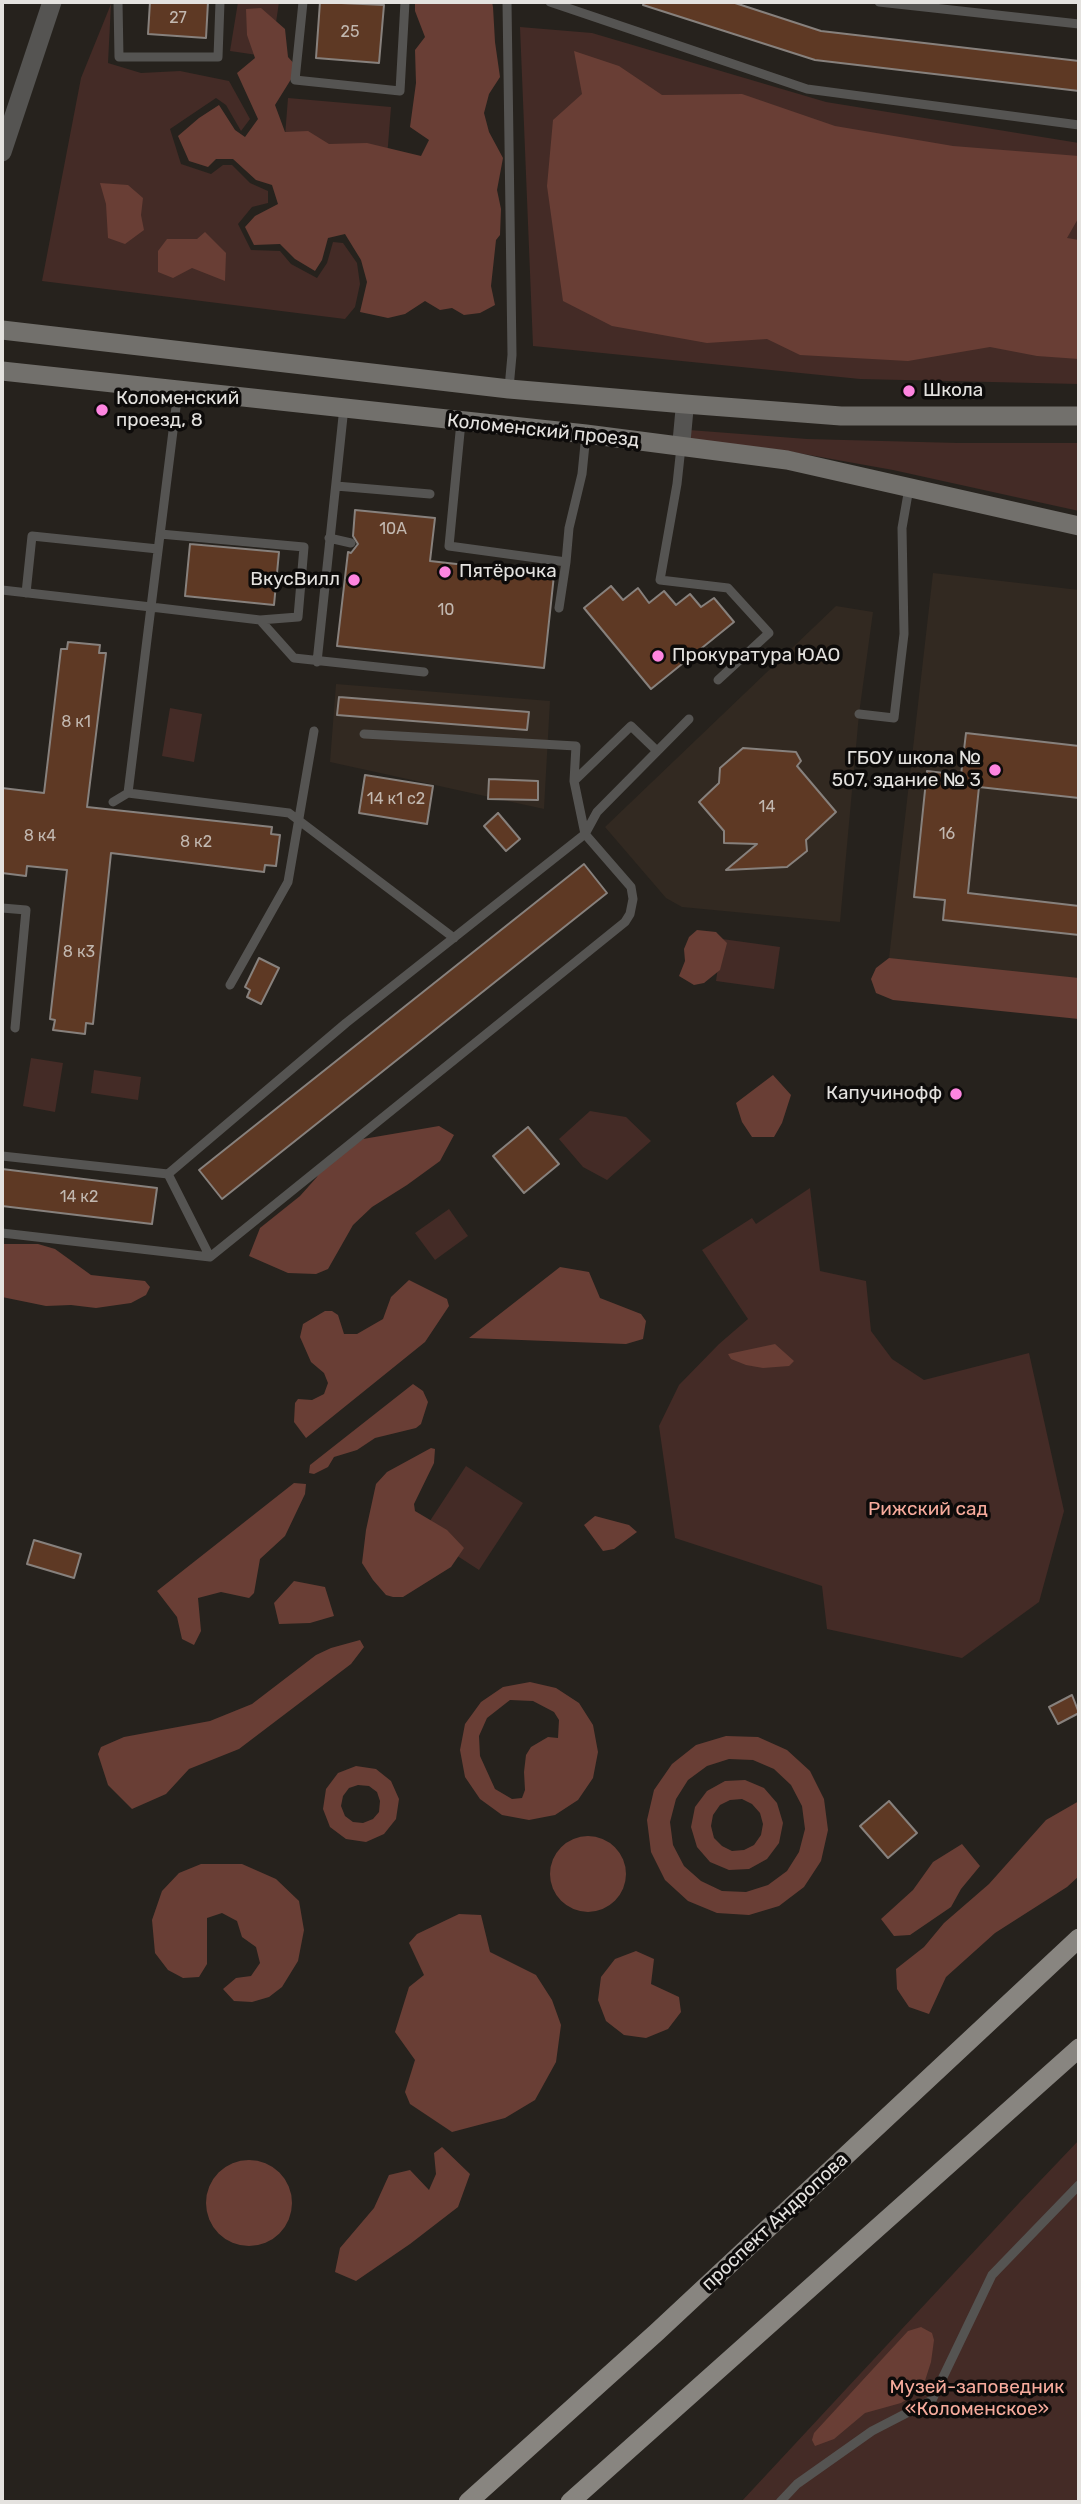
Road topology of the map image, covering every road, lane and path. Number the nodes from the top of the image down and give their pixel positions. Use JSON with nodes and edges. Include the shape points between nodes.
{"nodes":[{"id":1,"x":52,"y":2,"type":"edge"},
{"id":2,"x":118,"y":2,"type":"edge"},
{"id":3,"x":220,"y":2,"type":"edge"},
{"id":4,"x":303,"y":2,"type":"edge"},
{"id":5,"x":405,"y":2,"type":"edge"},
{"id":6,"x":507,"y":2,"type":"edge"},
{"id":7,"x":550,"y":2,"type":"edge"},
{"id":8,"x":879,"y":2,"type":"edge"},
{"id":9,"x":1079,"y":24,"type":"edge"},
{"id":10,"x":1079,"y":125,"type":"edge"},
{"id":11,"x":2,"y":152,"type":"edge"},
{"id":12,"x":2,"y":330,"type":"edge"},
{"id":13,"x":2,"y":371,"type":"edge"},
{"id":14,"x":178,"y":389,"type":"junction"},
{"id":15,"x":509,"y":389,"type":"junction"},
{"id":16,"x":685,"y":404,"type":"junction"},
{"id":17,"x":344,"y":407,"type":"junction"},
{"id":18,"x":1079,"y":416,"type":"edge"},
{"id":19,"x":461,"y":422,"type":"junction"},
{"id":20,"x":586,"y":435,"type":"junction"},
{"id":21,"x":681,"y":447,"type":"junction"},
{"id":22,"x":336,"y":486,"type":"junction"},
{"id":23,"x":908,"y":488,"type":"junction"},
{"id":24,"x":430,"y":494,"type":"dead end"},
{"id":25,"x":1079,"y":526,"type":"edge"},
{"id":26,"x":160,"y":534,"type":"junction"},
{"id":27,"x":329,"y":538,"type":"junction"},
{"id":28,"x":352,"y":543,"type":"dead end"},
{"id":29,"x":158,"y":549,"type":"junction"},
{"id":30,"x":566,"y":562,"type":"junction"},
{"id":31,"x":2,"y":590,"type":"edge"},
{"id":32,"x":26,"y":593,"type":"junction"},
{"id":33,"x":151,"y":607,"type":"junction"},
{"id":34,"x":559,"y":608,"type":"dead end"},
{"id":35,"x":261,"y":620,"type":"junction"},
{"id":36,"x":317,"y":662,"type":"junction"},
{"id":37,"x":424,"y":672,"type":"dead end"},
{"id":38,"x":718,"y":680,"type":"dead end"},
{"id":39,"x":859,"y":714,"type":"dead end"},
{"id":40,"x":689,"y":719,"type":"dead end"},
{"id":41,"x":314,"y":732,"type":"dead end"},
{"id":42,"x":364,"y":734,"type":"dead end"},
{"id":43,"x":657,"y":751,"type":"junction"},
{"id":44,"x":574,"y":781,"type":"junction"},
{"id":45,"x":128,"y":793,"type":"junction"},
{"id":46,"x":113,"y":802,"type":"dead end"},
{"id":47,"x":300,"y":821,"type":"junction"},
{"id":48,"x":585,"y":834,"type":"junction"},
{"id":49,"x":2,"y":908,"type":"edge"},
{"id":50,"x":454,"y":938,"type":"junction"},
{"id":51,"x":230,"y":985,"type":"dead end"},
{"id":52,"x":15,"y":1028,"type":"dead end"},
{"id":53,"x":2,"y":1156,"type":"edge"},
{"id":54,"x":168,"y":1174,"type":"junction"},
{"id":55,"x":2,"y":1233,"type":"edge"},
{"id":56,"x":210,"y":1257,"type":"junction"},
{"id":57,"x":1079,"y":1938,"type":"edge"},
{"id":58,"x":1079,"y":2048,"type":"edge"},
{"id":59,"x":1079,"y":2185,"type":"edge"},
{"id":60,"x":468,"y":2502,"type":"edge"},
{"id":61,"x":570,"y":2502,"type":"edge"},
{"id":62,"x":780,"y":2502,"type":"edge"}],
"edges":[{"from":1,"to":11,"type":"street"},
{"from":2,"to":3,"type":"lane","via":[[119,57],[218,57]]},
{"from":4,"to":5,"type":"lane","via":[[295,80],[400,91]]},
{"from":6,"to":15,"type":"lane"},
{"from":7,"to":10,"type":"lane","via":[[807,89]]},
{"from":8,"to":9,"type":"lane"},
{"from":12,"to":15,"type":"main road","name":"Коломенский проезд"},
{"from":13,"to":14,"type":"main road","name":"Коломенский проезд"},
{"from":14,"to":17,"type":"main road","name":"Коломенский проезд"},
{"from":14,"to":26,"type":"lane"},
{"from":15,"to":16,"type":"main road","name":"Коломенский проезд"},
{"from":16,"to":18,"type":"main road","name":"Коломенский проезд","via":[[841,416]]},
{"from":16,"to":21,"type":"street"},
{"from":17,"to":19,"type":"main road","name":"Коломенский проезд"},
{"from":17,"to":22,"type":"lane"},
{"from":19,"to":20,"type":"main road","name":"Коломенский проезд"},
{"from":19,"to":30,"type":"lane","via":[[449,547]]},
{"from":20,"to":21,"type":"main road","name":"Коломенский проезд"},
{"from":20,"to":30,"type":"lane"},
{"from":21,"to":23,"type":"main road","name":"Коломенский проезд","via":[[788,460]]},
{"from":21,"to":38,"type":"lane","via":[[660,580],[728,588],[769,633]]},
{"from":22,"to":24,"type":"lane"},
{"from":22,"to":27,"type":"lane"},
{"from":23,"to":25,"type":"main road","name":"Коломенский проезд"},
{"from":23,"to":39,"type":"lane","via":[[902,528],[904,634],[894,718]]},
{"from":26,"to":29,"type":"lane"},
{"from":26,"to":35,"type":"lane","via":[[304,547],[298,617]]},
{"from":27,"to":28,"type":"lane"},
{"from":27,"to":36,"type":"lane"},
{"from":29,"to":32,"type":"lane","via":[[32,536]]},
{"from":29,"to":33,"type":"lane"},
{"from":30,"to":34,"type":"lane"},
{"from":31,"to":32,"type":"lane"},
{"from":32,"to":33,"type":"lane"},
{"from":33,"to":35,"type":"lane"},
{"from":33,"to":45,"type":"lane"},
{"from":35,"to":36,"type":"lane","via":[[294,658]]},
{"from":36,"to":37,"type":"lane"},
{"from":40,"to":43,"type":"lane"},
{"from":41,"to":47,"type":"lane"},
{"from":42,"to":44,"type":"lane","via":[[576,746]]},
{"from":43,"to":44,"type":"lane","via":[[631,726]]},
{"from":43,"to":48,"type":"lane","via":[[597,812]]},
{"from":44,"to":48,"type":"lane"},
{"from":45,"to":46,"type":"lane"},
{"from":45,"to":47,"type":"lane","via":[[289,813]]},
{"from":47,"to":50,"type":"lane"},
{"from":47,"to":51,"type":"lane","via":[[288,882]]},
{"from":48,"to":50,"type":"lane"},
{"from":48,"to":56,"type":"lane","via":[[631,887],[633,900],[625,922]]},
{"from":49,"to":52,"type":"lane","via":[[26,910]]},
{"from":50,"to":54,"type":"lane"},
{"from":53,"to":54,"type":"lane"},
{"from":54,"to":56,"type":"lane"},
{"from":55,"to":56,"type":"lane"},
{"from":57,"to":60,"type":"main road","name":"проспект Андропова"},
{"from":58,"to":61,"type":"main road"},
{"from":59,"to":62,"type":"lane","via":[[992,2275],[932,2400],[872,2431],[797,2484]]}]}
